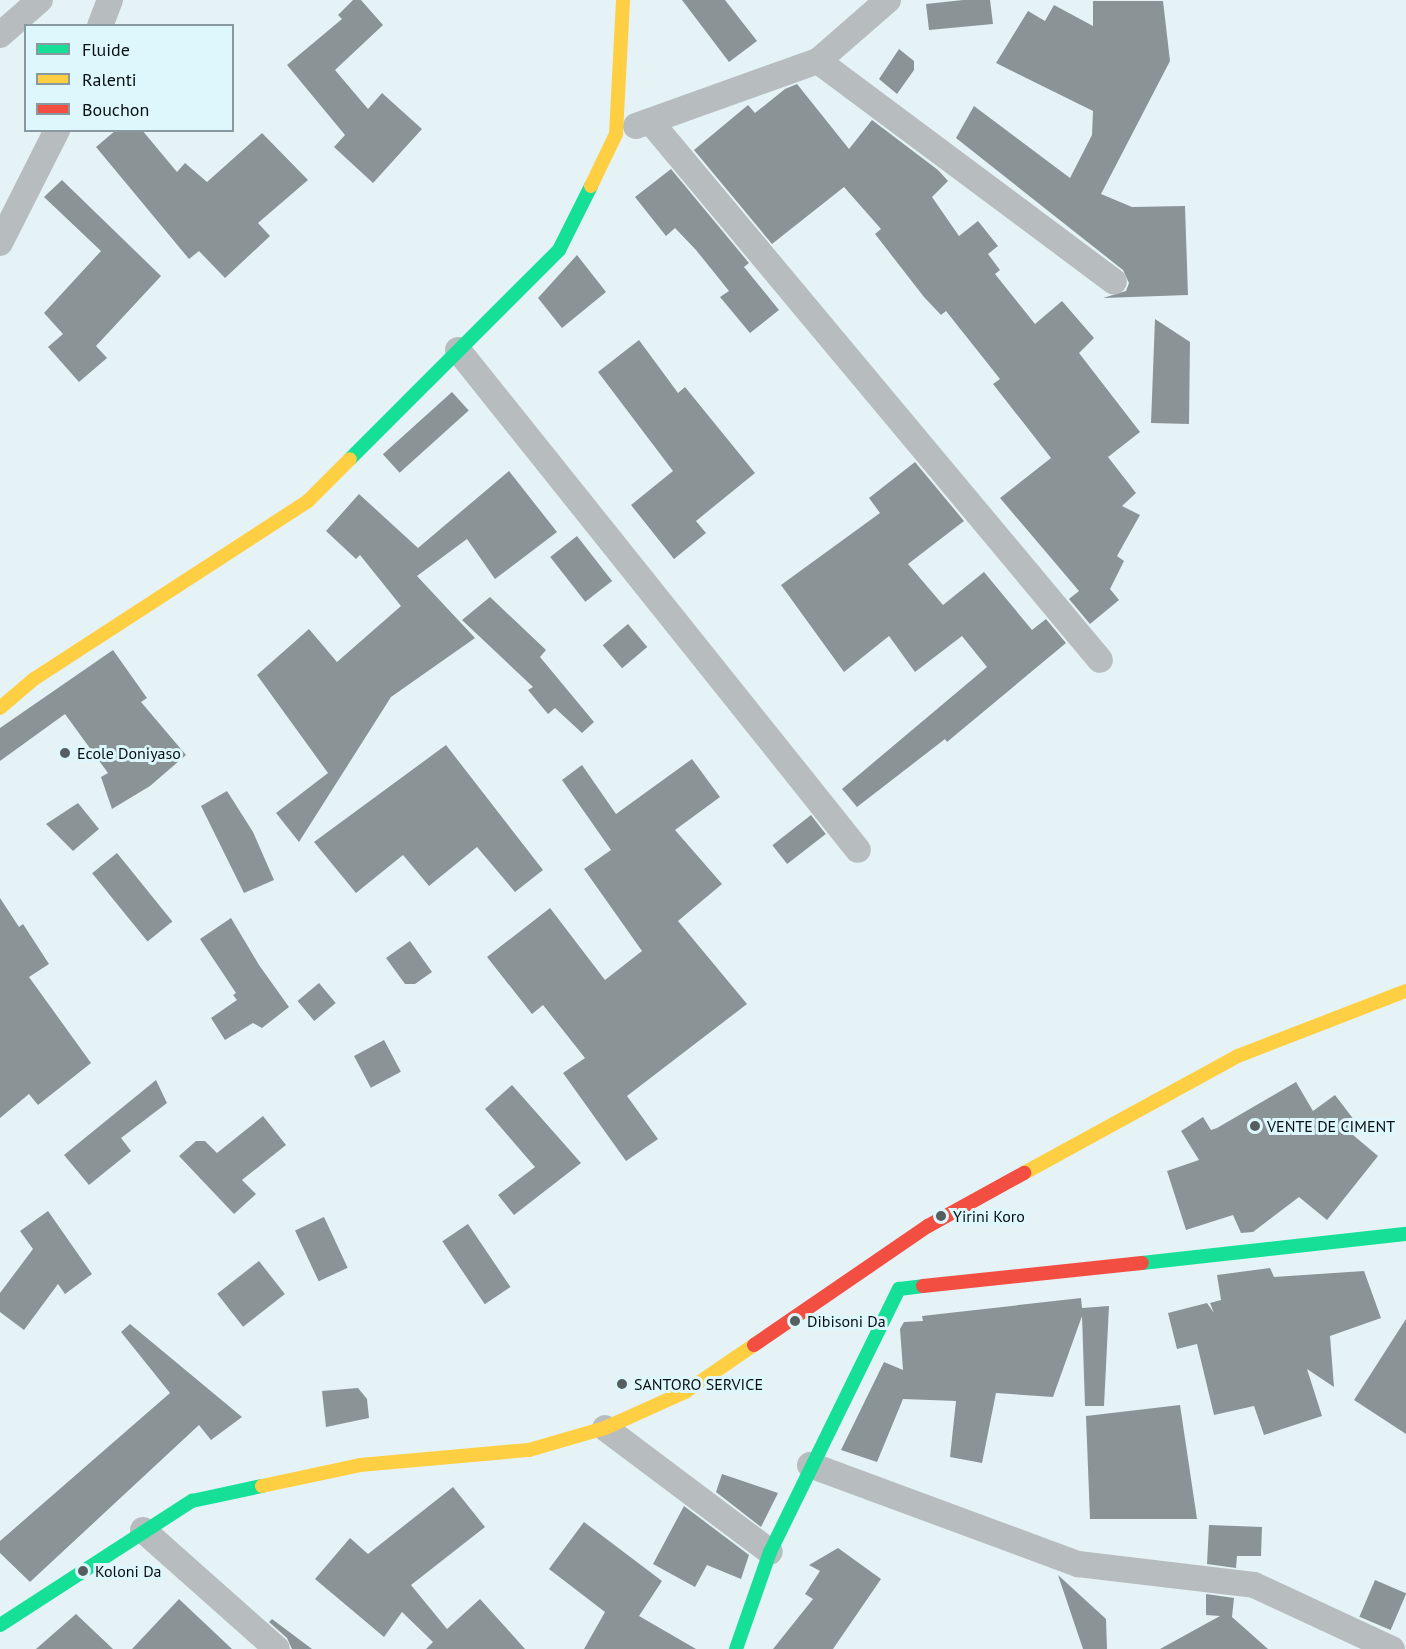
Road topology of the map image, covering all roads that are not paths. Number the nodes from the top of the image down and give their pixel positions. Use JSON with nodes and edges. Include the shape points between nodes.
{"nodes":[{"id":1,"x":40,"y":0,"type":"edge"},
{"id":2,"x":110,"y":0,"type":"edge"},
{"id":3,"x":623,"y":0,"type":"edge"},
{"id":4,"x":888,"y":0,"type":"edge"},
{"id":5,"x":101,"y":24,"type":"edge"},
{"id":6,"x":0,"y":35,"type":"edge"},
{"id":7,"x":818,"y":61,"type":"junction"},
{"id":8,"x":650,"y":121,"type":"junction"},
{"id":9,"x":56,"y":132,"type":"edge"},
{"id":10,"x":616,"y":134,"type":"junction"},
{"id":11,"x":0,"y":243,"type":"edge"},
{"id":12,"x":1114,"y":282,"type":"dead end"},
{"id":13,"x":458,"y":351,"type":"junction"},
{"id":14,"x":1100,"y":660,"type":"dead end"},
{"id":15,"x":0,"y":708,"type":"edge"},
{"id":16,"x":858,"y":850,"type":"dead end"},
{"id":17,"x":1406,"y":991,"type":"edge"},
{"id":18,"x":1406,"y":1234,"type":"edge"},
{"id":19,"x":604,"y":1428,"type":"junction"},
{"id":20,"x":810,"y":1465,"type":"junction"},
{"id":21,"x":143,"y":1530,"type":"junction"},
{"id":22,"x":771,"y":1552,"type":"junction"},
{"id":23,"x":0,"y":1624,"type":"edge"},
{"id":24,"x":277,"y":1649,"type":"edge"},
{"id":25,"x":736,"y":1649,"type":"edge"},
{"id":26,"x":1392,"y":1649,"type":"edge"}],
"edges":[{"from":1,"to":6,"type":"street"},
{"from":2,"to":5,"type":"street"},
{"from":3,"to":10,"type":"street"},
{"from":4,"to":7,"type":"street"},
{"from":7,"to":8,"type":"street"},
{"from":7,"to":12,"type":"street"},
{"from":8,"to":10,"type":"street"},
{"from":8,"to":14,"type":"street"},
{"from":9,"to":11,"type":"street"},
{"from":10,"to":13,"type":"street","via":[[558,249]]},
{"from":13,"to":15,"type":"street","via":[[308,501],[34,679]]},
{"from":13,"to":16,"type":"street"},
{"from":17,"to":19,"type":"street","via":[[1238,1056],[928,1226],[685,1392]]},
{"from":18,"to":20,"type":"street","via":[[898,1288]]},
{"from":19,"to":21,"type":"street","via":[[530,1450],[360,1465],[264,1482],[192,1501]]},
{"from":19,"to":22,"type":"street"},
{"from":20,"to":22,"type":"street"},
{"from":20,"to":26,"type":"street","via":[[1078,1564],[1254,1586]]},
{"from":21,"to":23,"type":"street"},
{"from":21,"to":24,"type":"street"},
{"from":22,"to":25,"type":"street"}]}
